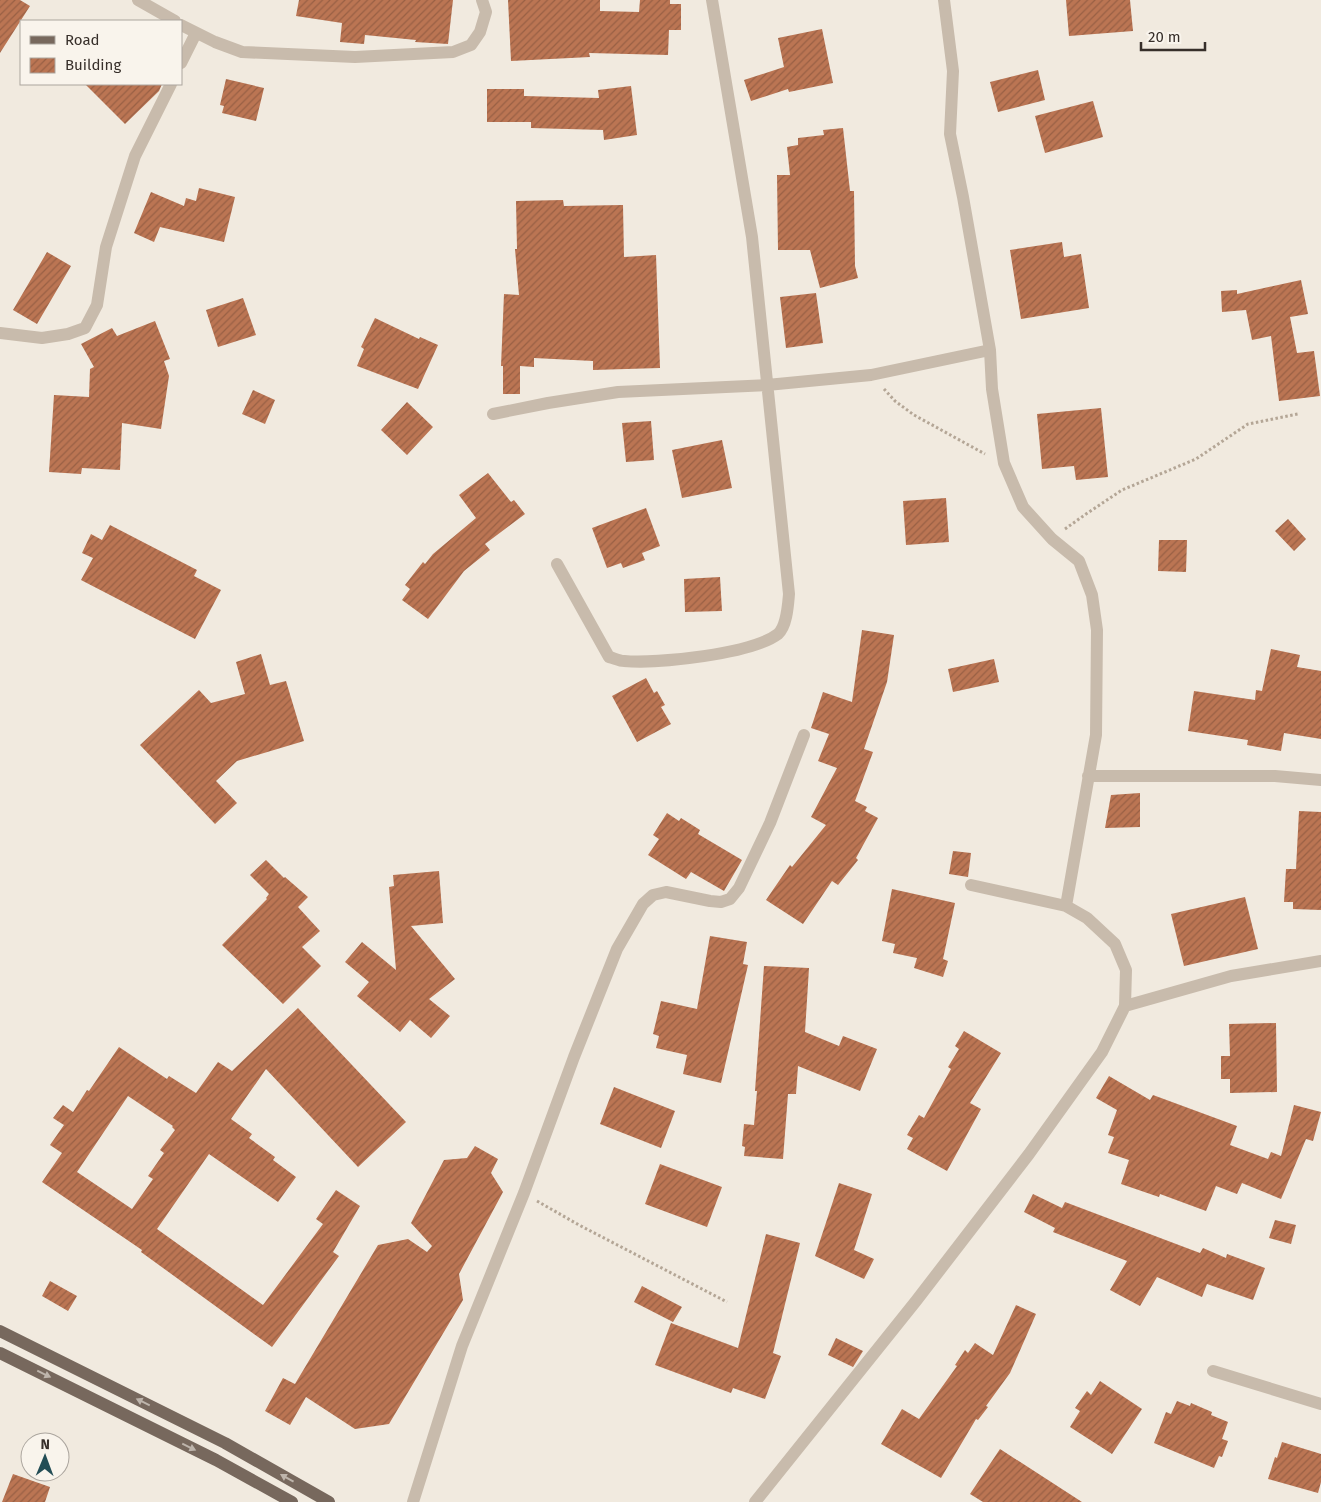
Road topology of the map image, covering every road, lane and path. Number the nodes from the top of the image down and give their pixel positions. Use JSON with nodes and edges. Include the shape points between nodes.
{"nodes":[{"id":1,"x":138,"y":0,"type":"edge"},
{"id":2,"x":482,"y":0,"type":"edge"},
{"id":3,"x":712,"y":0,"type":"edge"},
{"id":4,"x":944,"y":0,"type":"edge"},
{"id":5,"x":173,"y":20,"type":"edge"},
{"id":6,"x":182,"y":26,"type":"edge"},
{"id":7,"x":196,"y":33,"type":"junction"},
{"id":8,"x":182,"y":60,"type":"edge"},
{"id":9,"x":170,"y":85,"type":"edge"},
{"id":10,"x":0,"y":333,"type":"edge"},
{"id":11,"x":990,"y":350,"type":"junction"},
{"id":12,"x":871,"y":375,"type":"junction"},
{"id":13,"x":767,"y":385,"type":"junction"},
{"id":14,"x":493,"y":414,"type":"dead end"},
{"id":15,"x":1298,"y":414,"type":"dead end"},
{"id":16,"x":1004,"y":463,"type":"junction"},
{"id":17,"x":1052,"y":539,"type":"junction"},
{"id":18,"x":557,"y":564,"type":"dead end"},
{"id":19,"x":804,"y":735,"type":"dead end"},
{"id":20,"x":1088,"y":776,"type":"junction"},
{"id":21,"x":1321,"y":780,"type":"edge"},
{"id":22,"x":971,"y":885,"type":"dead end"},
{"id":23,"x":1066,"y":906,"type":"junction"},
{"id":24,"x":1321,"y":961,"type":"edge"},
{"id":25,"x":1125,"y":1006,"type":"junction"},
{"id":26,"x":524,"y":1193,"type":"junction"},
{"id":27,"x":727,"y":1302,"type":"dead end"},
{"id":28,"x":0,"y":1331,"type":"edge"},
{"id":29,"x":0,"y":1352,"type":"edge"},
{"id":30,"x":1212,"y":1371,"type":"dead end"},
{"id":31,"x":1321,"y":1404,"type":"edge"},
{"id":32,"x":292,"y":1502,"type":"edge"},
{"id":33,"x":329,"y":1502,"type":"edge"},
{"id":34,"x":412,"y":1502,"type":"edge"},
{"id":35,"x":755,"y":1502,"type":"edge"}],
"edges":[{"from":1,"to":5,"type":"street"},
{"from":2,"to":7,"type":"street","via":[[486,12],[480,32],[471,45],[453,52],[355,57],[242,52]]},
{"from":3,"to":13,"type":"street","via":[[752,237]]},
{"from":4,"to":11,"type":"street","via":[[952,71],[950,134]]},
{"from":6,"to":7,"type":"street"},
{"from":7,"to":8,"type":"street"},
{"from":9,"to":10,"type":"street","via":[[135,156],[106,247],[97,305],[85,328],[42,338]]},
{"from":11,"to":12,"type":"street"},
{"from":11,"to":16,"type":"street","via":[[992,389]]},
{"from":12,"to":13,"type":"street"},
{"from":12,"to":16,"type":"path","via":[[895,401],[914,415]]},
{"from":13,"to":14,"type":"street","via":[[618,392]]},
{"from":13,"to":18,"type":"street","via":[[789,594],[788,613],[779,633],[759,644],[716,654],[650,662],[609,657]]},
{"from":15,"to":17,"type":"path","via":[[1248,424],[1196,459],[1122,490]]},
{"from":16,"to":17,"type":"street","via":[[1023,507]]},
{"from":17,"to":20,"type":"street","via":[[1079,561],[1092,594],[1097,630],[1096,735]]},
{"from":19,"to":26,"type":"street","via":[[770,823],[739,888],[730,899],[710,901],[666,892],[653,895],[643,904],[614,958]]},
{"from":20,"to":21,"type":"street","via":[[1275,776]]},
{"from":20,"to":23,"type":"street"},
{"from":22,"to":23,"type":"street"},
{"from":23,"to":25,"type":"street","via":[[1087,918],[1115,944],[1126,970]]},
{"from":24,"to":25,"type":"street","via":[[1231,976]]},
{"from":25,"to":35,"type":"street","via":[[1102,1052],[1030,1154]]},
{"from":26,"to":27,"type":"path"},
{"from":26,"to":34,"type":"street","via":[[462,1346]]},
{"from":33,"to":28,"type":"main road","one_way":true,"via":[[225,1443]]},
{"from":29,"to":32,"type":"main road","one_way":true,"via":[[216,1460]]},
{"from":30,"to":31,"type":"street"}]}
